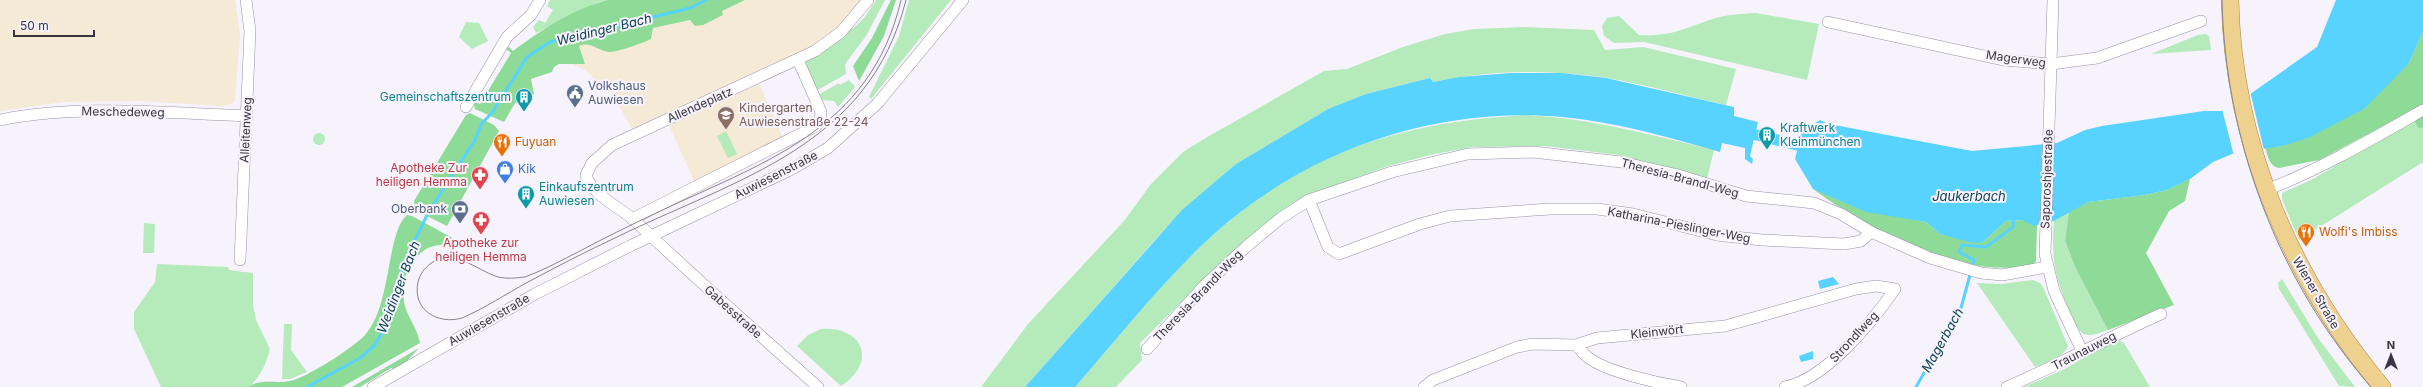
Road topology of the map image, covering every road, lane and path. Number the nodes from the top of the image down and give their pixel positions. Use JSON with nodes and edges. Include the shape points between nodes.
{"nodes":[{"id":1,"x":246,"y":0,"type":"edge"},
{"id":2,"x":540,"y":0,"type":"edge"},
{"id":3,"x":868,"y":0,"type":"edge"},
{"id":4,"x":963,"y":0,"type":"edge"},
{"id":5,"x":2053,"y":0,"type":"edge"},
{"id":6,"x":2230,"y":0,"type":"edge"},
{"id":7,"x":2200,"y":21,"type":"dead end"},
{"id":8,"x":1828,"y":22,"type":"dead end"},
{"id":9,"x":798,"y":60,"type":"junction"},
{"id":10,"x":2051,"y":64,"type":"junction"},
{"id":11,"x":466,"y":107,"type":"dead end"},
{"id":12,"x":2423,"y":110,"type":"edge"},
{"id":13,"x":247,"y":116,"type":"junction"},
{"id":14,"x":0,"y":120,"type":"edge"},
{"id":15,"x":2266,"y":190,"type":"junction"},
{"id":16,"x":1309,"y":200,"type":"junction"},
{"id":17,"x":632,"y":219,"type":"junction"},
{"id":18,"x":1872,"y":232,"type":"junction"},
{"id":19,"x":650,"y":236,"type":"junction"},
{"id":20,"x":240,"y":260,"type":"dead end"},
{"id":21,"x":2047,"y":267,"type":"junction"},
{"id":22,"x":1895,"y":289,"type":"joint"},
{"id":23,"x":2161,"y":314,"type":"dead end"},
{"id":24,"x":1576,"y":345,"type":"junction"},
{"id":25,"x":1147,"y":349,"type":"dead end"},
{"id":26,"x":2082,"y":351,"type":"junction"},
{"id":27,"x":373,"y":387,"type":"edge"},
{"id":28,"x":818,"y":387,"type":"edge"},
{"id":29,"x":1424,"y":387,"type":"edge"},
{"id":30,"x":1681,"y":387,"type":"edge"},
{"id":31,"x":1785,"y":387,"type":"edge"},
{"id":32,"x":2007,"y":387,"type":"edge"},
{"id":33,"x":2382,"y":387,"type":"edge"}],
"edges":[{"from":1,"to":13,"type":"street","name":"Alleitenweg","via":[[250,31]]},
{"from":2,"to":11,"type":"street","via":[[531,15],[507,37]]},
{"from":3,"to":9,"type":"street","name":"Allendeplatz","via":[[841,32]]},
{"from":4,"to":19,"type":"street","name":"Auwiesenstraße","via":[[877,104],[828,148],[792,169]]},
{"from":5,"to":10,"type":"street","name":"Saporoshjestraße"},
{"from":6,"to":15,"type":"main road","name":"Wiener Straße","via":[[2233,49],[2239,88],[2254,155]]},
{"from":7,"to":10,"type":"street","name":"Magerweg","via":[[2097,58]]},
{"from":8,"to":10,"type":"street","name":"Magerweg","via":[[2003,60]]},
{"from":9,"to":17,"type":"street","via":[[821,112],[820,121],[816,126]]},
{"from":9,"to":17,"type":"street","name":"Allendeplatz","via":[[612,145],[600,154],[587,170],[588,180]]},
{"from":10,"to":21,"type":"street","name":"Saporoshjestraße","via":[[2045,240]]},
{"from":12,"to":15,"type":"street","via":[[2334,160]]},
{"from":13,"to":14,"type":"street","name":"Meschedeweg","via":[[82,111],[28,114]]},
{"from":13,"to":20,"type":"street","name":"Alleitenweg"},
{"from":15,"to":33,"type":"main road","name":"Wiener Straße","via":[[2281,228],[2320,303]]},
{"from":16,"to":18,"type":"street","name":"Theresia-Brandl-Weg","via":[[1392,172],[1444,158],[1493,152],[1533,152],[1621,162],[1678,175],[1746,196],[1814,203],[1841,214]]},
{"from":16,"to":18,"type":"street","name":"Katharina-Pieslinger-Weg","via":[[1328,247],[1339,254],[1420,224],[1450,216],[1550,209],[1597,209],[1633,214],[1717,235],[1762,240],[1844,244],[1861,241]]},
{"from":16,"to":25,"type":"street","name":"Theresia-Brandl-Weg","via":[[1281,218],[1246,247],[1204,286]]},
{"from":17,"to":19,"type":"street"},
{"from":18,"to":21,"type":"street","name":"Theresia-Brandl-Weg","via":[[1930,258],[1981,273],[2002,275]]},
{"from":19,"to":27,"type":"street","name":"Auwiesenstraße","via":[[535,294]]},
{"from":19,"to":28,"type":"street","name":"Gabesstraße"},
{"from":21,"to":26,"type":"street","name":"Saporoshjestraße","via":[[2054,291]]},
{"from":22,"to":24,"type":"street","name":"Kleinwört","via":[[1876,286],[1856,289],[1725,326],[1597,338]]},
{"from":22,"to":31,"type":"street","name":"Strondlweg","via":[[1883,307],[1831,363],[1807,378]]},
{"from":23,"to":26,"type":"street","name":"Traunauweg"},
{"from":24,"to":29,"type":"street","name":"Kleinwört","via":[[1533,344],[1517,347],[1433,380]]},
{"from":24,"to":30,"type":"street","via":[[1589,359],[1603,365]]},
{"from":26,"to":32,"type":"street","name":"Traunauweg","via":[[2062,363]]}]}
